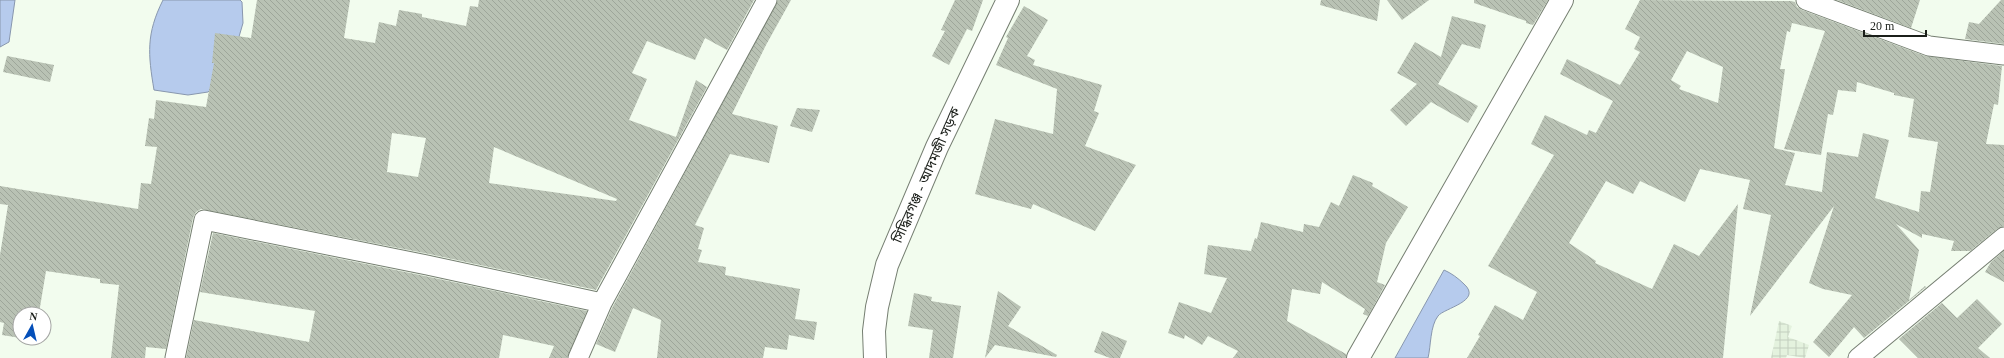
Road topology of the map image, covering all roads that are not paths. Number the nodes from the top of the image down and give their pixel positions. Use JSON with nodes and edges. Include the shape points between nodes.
{"nodes":[{"id":1,"x":767,"y":0,"type":"edge"},
{"id":2,"x":1008,"y":0,"type":"edge"},
{"id":3,"x":1562,"y":0,"type":"edge"},
{"id":4,"x":1806,"y":0,"type":"edge"},
{"id":5,"x":2004,"y":55,"type":"edge"},
{"id":6,"x":2004,"y":237,"type":"edge"},
{"id":7,"x":602,"y":303,"type":"junction"},
{"id":8,"x":175,"y":358,"type":"edge"},
{"id":9,"x":578,"y":358,"type":"edge"},
{"id":10,"x":875,"y":358,"type":"edge"},
{"id":11,"x":1358,"y":358,"type":"edge"},
{"id":12,"x":1858,"y":358,"type":"edge"}],
"edges":[{"from":1,"to":7,"type":"street"},
{"from":2,"to":10,"type":"main road","name":"সিদ্ধিরগঞ্জ - আদমজী সড়ক","via":[[937,146],[887,265],[875,325]]},
{"from":3,"to":11,"type":"main road"},
{"from":4,"to":5,"type":"street","via":[[1929,46]]},
{"from":6,"to":12,"type":"street"},
{"from":7,"to":8,"type":"street","via":[[204,220]]},
{"from":7,"to":9,"type":"street"}]}
